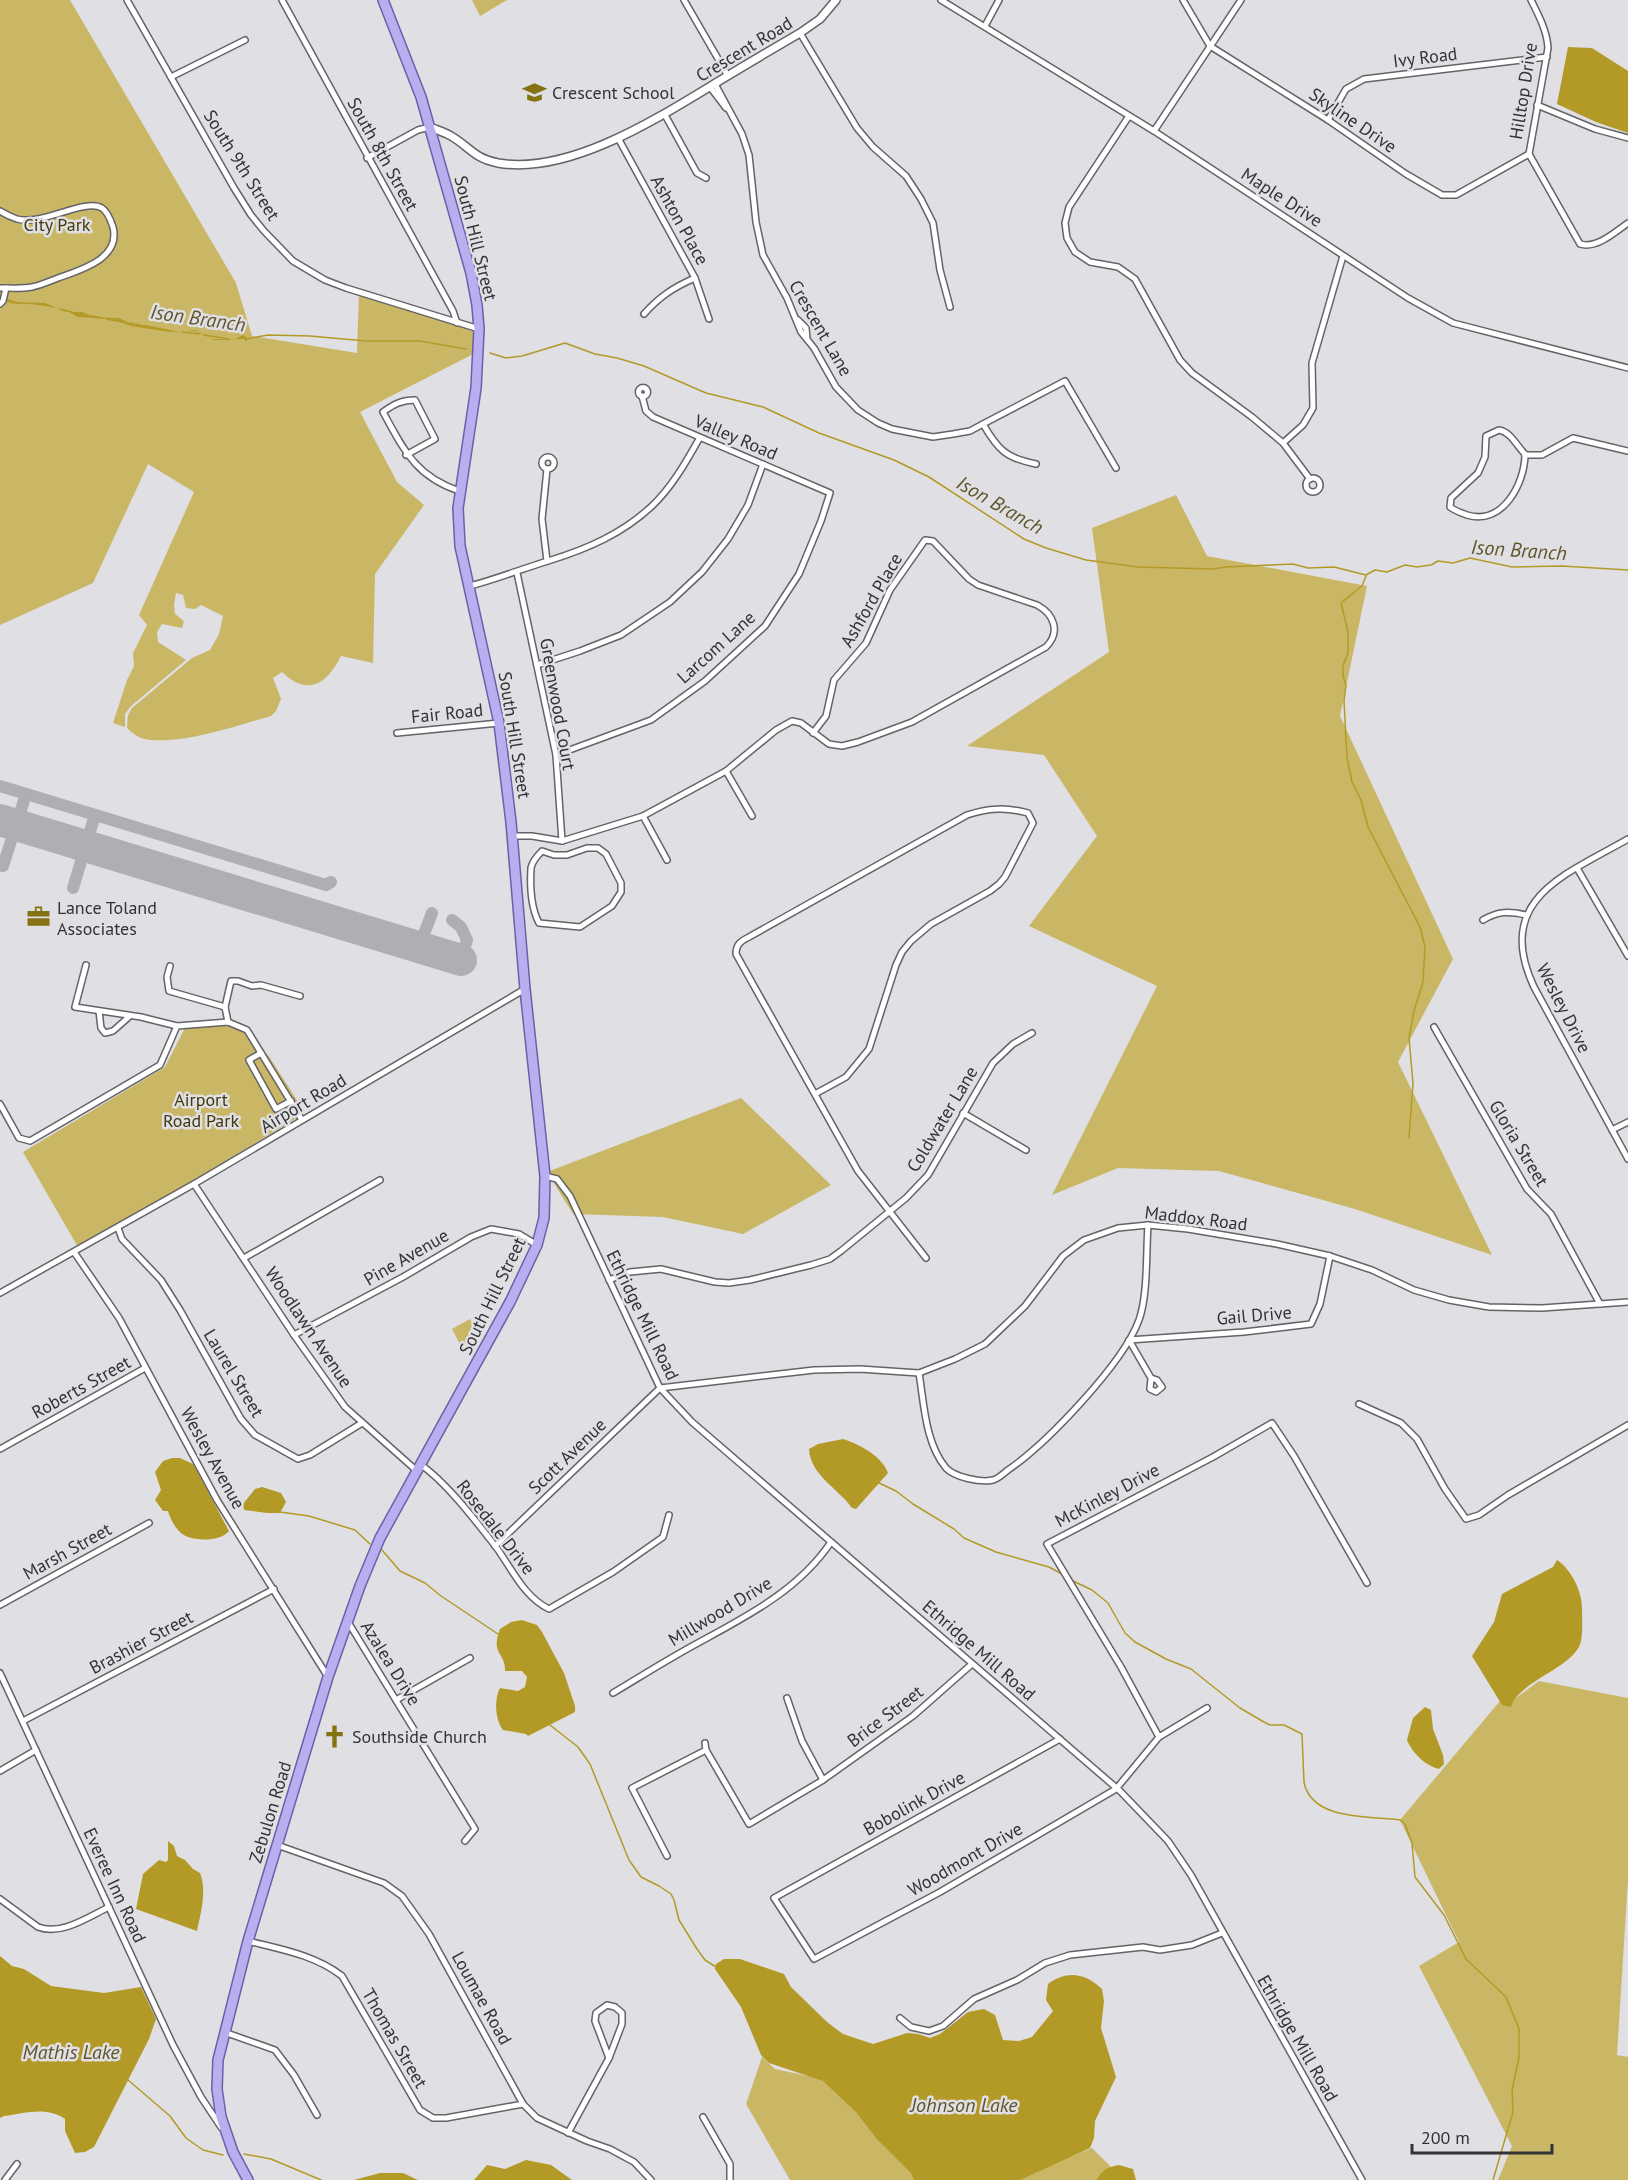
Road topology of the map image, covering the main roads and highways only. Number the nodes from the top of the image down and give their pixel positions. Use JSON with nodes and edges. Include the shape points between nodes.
{"nodes":[{"id":1,"x":382,"y":0,"type":"edge"},
{"id":2,"x":419,"y":1468,"type":"joint"},
{"id":3,"x":248,"y":2180,"type":"edge"}],
"edges":[{"from":1,"to":2,"type":"main road","name":"South Hill Street","via":[[430,127],[474,284],[479,329],[476,388],[459,490],[460,546],[499,723],[545,1176],[544,1218],[537,1245]]},
{"from":2,"to":3,"type":"main road","name":"Zebulon Road","via":[[380,1538],[328,1677],[224,2032],[217,2070],[218,2100],[226,2133]]}]}
